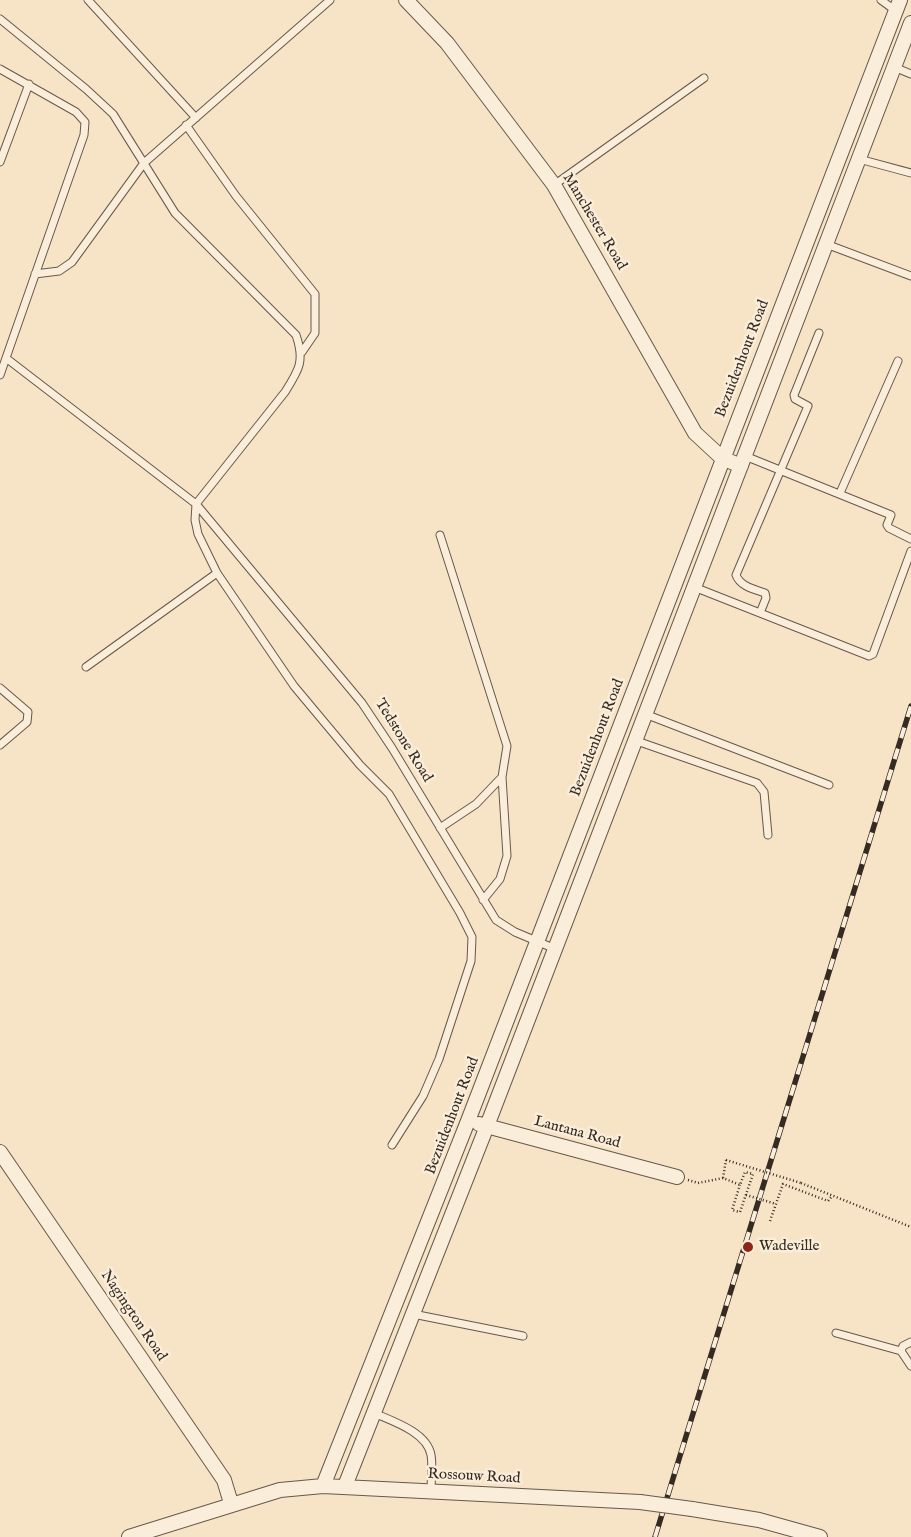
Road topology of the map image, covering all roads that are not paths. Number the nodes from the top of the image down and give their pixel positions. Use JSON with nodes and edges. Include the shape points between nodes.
{"nodes":[{"id":1,"x":88,"y":0,"type":"edge"},
{"id":2,"x":330,"y":0,"type":"edge"},
{"id":3,"x":406,"y":0,"type":"edge"},
{"id":4,"x":881,"y":0,"type":"edge"},
{"id":5,"x":898,"y":5,"type":"edge"},
{"id":6,"x":0,"y":19,"type":"edge"},
{"id":7,"x":911,"y":23,"type":"edge"},
{"id":8,"x":876,"y":61,"type":"junction"},
{"id":9,"x":894,"y":67,"type":"junction"},
{"id":10,"x":0,"y":69,"type":"edge"},
{"id":11,"x":911,"y":74,"type":"edge"},
{"id":12,"x":704,"y":78,"type":"dead end"},
{"id":13,"x":29,"y":84,"type":"junction"},
{"id":14,"x":196,"y":118,"type":"junction"},
{"id":15,"x":186,"y":125,"type":"junction"},
{"id":16,"x":846,"y":140,"type":"junction"},
{"id":17,"x":861,"y":153,"type":"junction"},
{"id":18,"x":0,"y":162,"type":"edge"},
{"id":19,"x":144,"y":163,"type":"junction"},
{"id":20,"x":911,"y":173,"type":"edge"},
{"id":21,"x":554,"y":185,"type":"junction"},
{"id":22,"x":806,"y":243,"type":"junction"},
{"id":23,"x":825,"y":247,"type":"junction"},
{"id":24,"x":36,"y":274,"type":"junction"},
{"id":25,"x":911,"y":276,"type":"edge"},
{"id":26,"x":819,"y":333,"type":"dead end"},
{"id":27,"x":302,"y":352,"type":"junction"},
{"id":28,"x":6,"y":358,"type":"junction"},
{"id":29,"x":898,"y":361,"type":"dead end"},
{"id":30,"x":0,"y":375,"type":"edge"},
{"id":31,"x":722,"y":458,"type":"junction"},
{"id":32,"x":743,"y":461,"type":"junction"},
{"id":33,"x":779,"y":470,"type":"junction"},
{"id":34,"x":840,"y":493,"type":"junction"},
{"id":35,"x":196,"y":504,"type":"junction"},
{"id":36,"x":440,"y":535,"type":"dead end"},
{"id":37,"x":911,"y":539,"type":"edge"},
{"id":38,"x":911,"y":550,"type":"edge"},
{"id":39,"x":216,"y":573,"type":"junction"},
{"id":40,"x":673,"y":588,"type":"junction"},
{"id":41,"x":692,"y":591,"type":"junction"},
{"id":42,"x":760,"y":613,"type":"junction"},
{"id":43,"x":86,"y":667,"type":"dead end"},
{"id":44,"x":0,"y":688,"type":"edge"},
{"id":45,"x":644,"y":714,"type":"junction"},
{"id":46,"x":615,"y":738,"type":"junction"},
{"id":47,"x":633,"y":742,"type":"junction"},
{"id":48,"x":0,"y":745,"type":"edge"},
{"id":49,"x":502,"y":777,"type":"junction"},
{"id":50,"x":829,"y":785,"type":"dead end"},
{"id":51,"x":440,"y":828,"type":"junction"},
{"id":52,"x":768,"y":835,"type":"dead end"},
{"id":53,"x":483,"y":900,"type":"junction"},
{"id":54,"x":537,"y":941,"type":"junction"},
{"id":55,"x":554,"y":948,"type":"junction"},
{"id":56,"x":518,"y":991,"type":"junction"},
{"id":57,"x":535,"y":997,"type":"junction"},
{"id":58,"x":468,"y":1121,"type":"junction"},
{"id":59,"x":487,"y":1126,"type":"junction"},
{"id":60,"x":392,"y":1145,"type":"dead end"},
{"id":61,"x":0,"y":1152,"type":"edge"},
{"id":62,"x":677,"y":1177,"type":"road end"},
{"id":63,"x":394,"y":1308,"type":"junction"},
{"id":64,"x":413,"y":1314,"type":"junction"},
{"id":65,"x":836,"y":1333,"type":"dead end"},
{"id":66,"x":523,"y":1336,"type":"dead end"},
{"id":67,"x":911,"y":1342,"type":"edge"},
{"id":68,"x":901,"y":1352,"type":"junction"},
{"id":69,"x":911,"y":1366,"type":"edge"},
{"id":70,"x":374,"y":1413,"type":"junction"},
{"id":71,"x":323,"y":1486,"type":"junction"},
{"id":72,"x":345,"y":1486,"type":"junction"},
{"id":73,"x":431,"y":1490,"type":"junction"},
{"id":74,"x":232,"y":1503,"type":"junction"},
{"id":75,"x":129,"y":1537,"type":"edge"},
{"id":76,"x":820,"y":1537,"type":"edge"}],
"edges":[{"from":1,"to":14,"type":"lane"},
{"from":2,"to":14,"type":"lane"},
{"from":3,"to":21,"type":"street","name":"Manchester Road","via":[[447,43]]},
{"from":4,"to":5,"type":"lane"},
{"from":5,"to":8,"type":"street","name":"Bezuidenhout Road"},
{"from":6,"to":19,"type":"lane","via":[[113,114]]},
{"from":7,"to":9,"type":"street"},
{"from":8,"to":9,"type":"street"},
{"from":8,"to":16,"type":"street","name":"Bezuidenhout Road"},
{"from":9,"to":11,"type":"lane"},
{"from":9,"to":17,"type":"street"},
{"from":10,"to":13,"type":"lane"},
{"from":12,"to":21,"type":"lane"},
{"from":13,"to":18,"type":"lane"},
{"from":13,"to":24,"type":"lane","via":[[76,112],[85,122],[84,135]]},
{"from":14,"to":15,"type":"lane"},
{"from":15,"to":19,"type":"lane"},
{"from":15,"to":27,"type":"lane","via":[[236,196],[315,294],[315,333]]},
{"from":16,"to":17,"type":"street"},
{"from":16,"to":22,"type":"street","name":"Bezuidenhout Road"},
{"from":17,"to":20,"type":"lane"},
{"from":17,"to":23,"type":"street"},
{"from":19,"to":24,"type":"lane","via":[[72,262],[59,271]]},
{"from":19,"to":27,"type":"lane","via":[[175,213],[296,335]]},
{"from":21,"to":31,"type":"street","name":"Manchester Road","via":[[695,433]]},
{"from":22,"to":23,"type":"street"},
{"from":22,"to":31,"type":"street","name":"Bezuidenhout Road"},
{"from":23,"to":25,"type":"lane"},
{"from":23,"to":32,"type":"street"},
{"from":24,"to":28,"type":"lane"},
{"from":26,"to":33,"type":"lane","via":[[794,395],[795,399],[808,406]]},
{"from":27,"to":35,"type":"lane","via":[[296,374],[285,392]]},
{"from":28,"to":30,"type":"lane"},
{"from":28,"to":35,"type":"lane","name":"Tedstone Road"},
{"from":29,"to":34,"type":"lane"},
{"from":31,"to":32,"type":"street","name":"Manchester Road"},
{"from":31,"to":40,"type":"street","name":"Bezuidenhout Road"},
{"from":32,"to":33,"type":"lane"},
{"from":32,"to":41,"type":"street"},
{"from":33,"to":34,"type":"lane"},
{"from":33,"to":42,"type":"lane","via":[[736,575],[738,581],[764,593],[766,598]]},
{"from":34,"to":37,"type":"lane","via":[[891,515],[888,528]]},
{"from":35,"to":39,"type":"lane","via":[[194,520],[198,534]]},
{"from":35,"to":51,"type":"lane","name":"Tedstone Road","via":[[362,703]]},
{"from":36,"to":49,"type":"lane","via":[[507,746]]},
{"from":38,"to":42,"type":"lane","via":[[873,654],[869,656]]},
{"from":39,"to":43,"type":"lane"},
{"from":39,"to":60,"type":"lane","via":[[294,686],[360,765],[389,794],[472,937],[472,961],[439,1059],[423,1096]]},
{"from":40,"to":41,"type":"street"},
{"from":40,"to":46,"type":"street","name":"Bezuidenhout Road"},
{"from":41,"to":42,"type":"lane"},
{"from":41,"to":45,"type":"street"},
{"from":44,"to":48,"type":"lane","via":[[28,712],[29,717]]},
{"from":45,"to":47,"type":"street"},
{"from":45,"to":50,"type":"lane"},
{"from":46,"to":47,"type":"street"},
{"from":46,"to":54,"type":"street","name":"Bezuidenhout Road"},
{"from":47,"to":52,"type":"lane","via":[[757,783],[764,792]]},
{"from":47,"to":55,"type":"street"},
{"from":49,"to":51,"type":"lane","via":[[476,804]]},
{"from":49,"to":53,"type":"lane","via":[[507,856],[500,879]]},
{"from":51,"to":53,"type":"lane","name":"Tedstone Road"},
{"from":53,"to":54,"type":"lane","name":"Tedstone Road","via":[[496,920]]},
{"from":54,"to":55,"type":"lane","name":"Tedstone Road"},
{"from":54,"to":56,"type":"street","name":"Bezuidenhout Road"},
{"from":55,"to":57,"type":"street"},
{"from":56,"to":57,"type":"street"},
{"from":56,"to":58,"type":"street","name":"Bezuidenhout Road"},
{"from":57,"to":59,"type":"street"},
{"from":58,"to":59,"type":"street","name":"Lantana Road"},
{"from":58,"to":63,"type":"street","name":"Bezuidenhout Road"},
{"from":59,"to":62,"type":"street","name":"Lantana Road"},
{"from":59,"to":64,"type":"street"},
{"from":61,"to":74,"type":"street","name":"Nagington Road","via":[[224,1480]]},
{"from":63,"to":64,"type":"street"},
{"from":63,"to":71,"type":"street","name":"Bezuidenhout Road"},
{"from":64,"to":66,"type":"lane"},
{"from":64,"to":70,"type":"street"},
{"from":65,"to":68,"type":"lane"},
{"from":67,"to":68,"type":"lane"},
{"from":68,"to":69,"type":"lane"},
{"from":70,"to":72,"type":"street"},
{"from":70,"to":73,"type":"lane","via":[[408,1428],[429,1448],[432,1458]]},
{"from":71,"to":72,"type":"street","name":"Rossouw Road"},
{"from":71,"to":74,"type":"street","name":"Rossouw Road","via":[[280,1490]]},
{"from":72,"to":73,"type":"street","name":"Rossouw Road"},
{"from":73,"to":76,"type":"street","name":"Rossouw Road","bridge":true,"via":[[640,1502],[759,1520]]},
{"from":74,"to":75,"type":"street","name":"Rossouw Road"}]}
